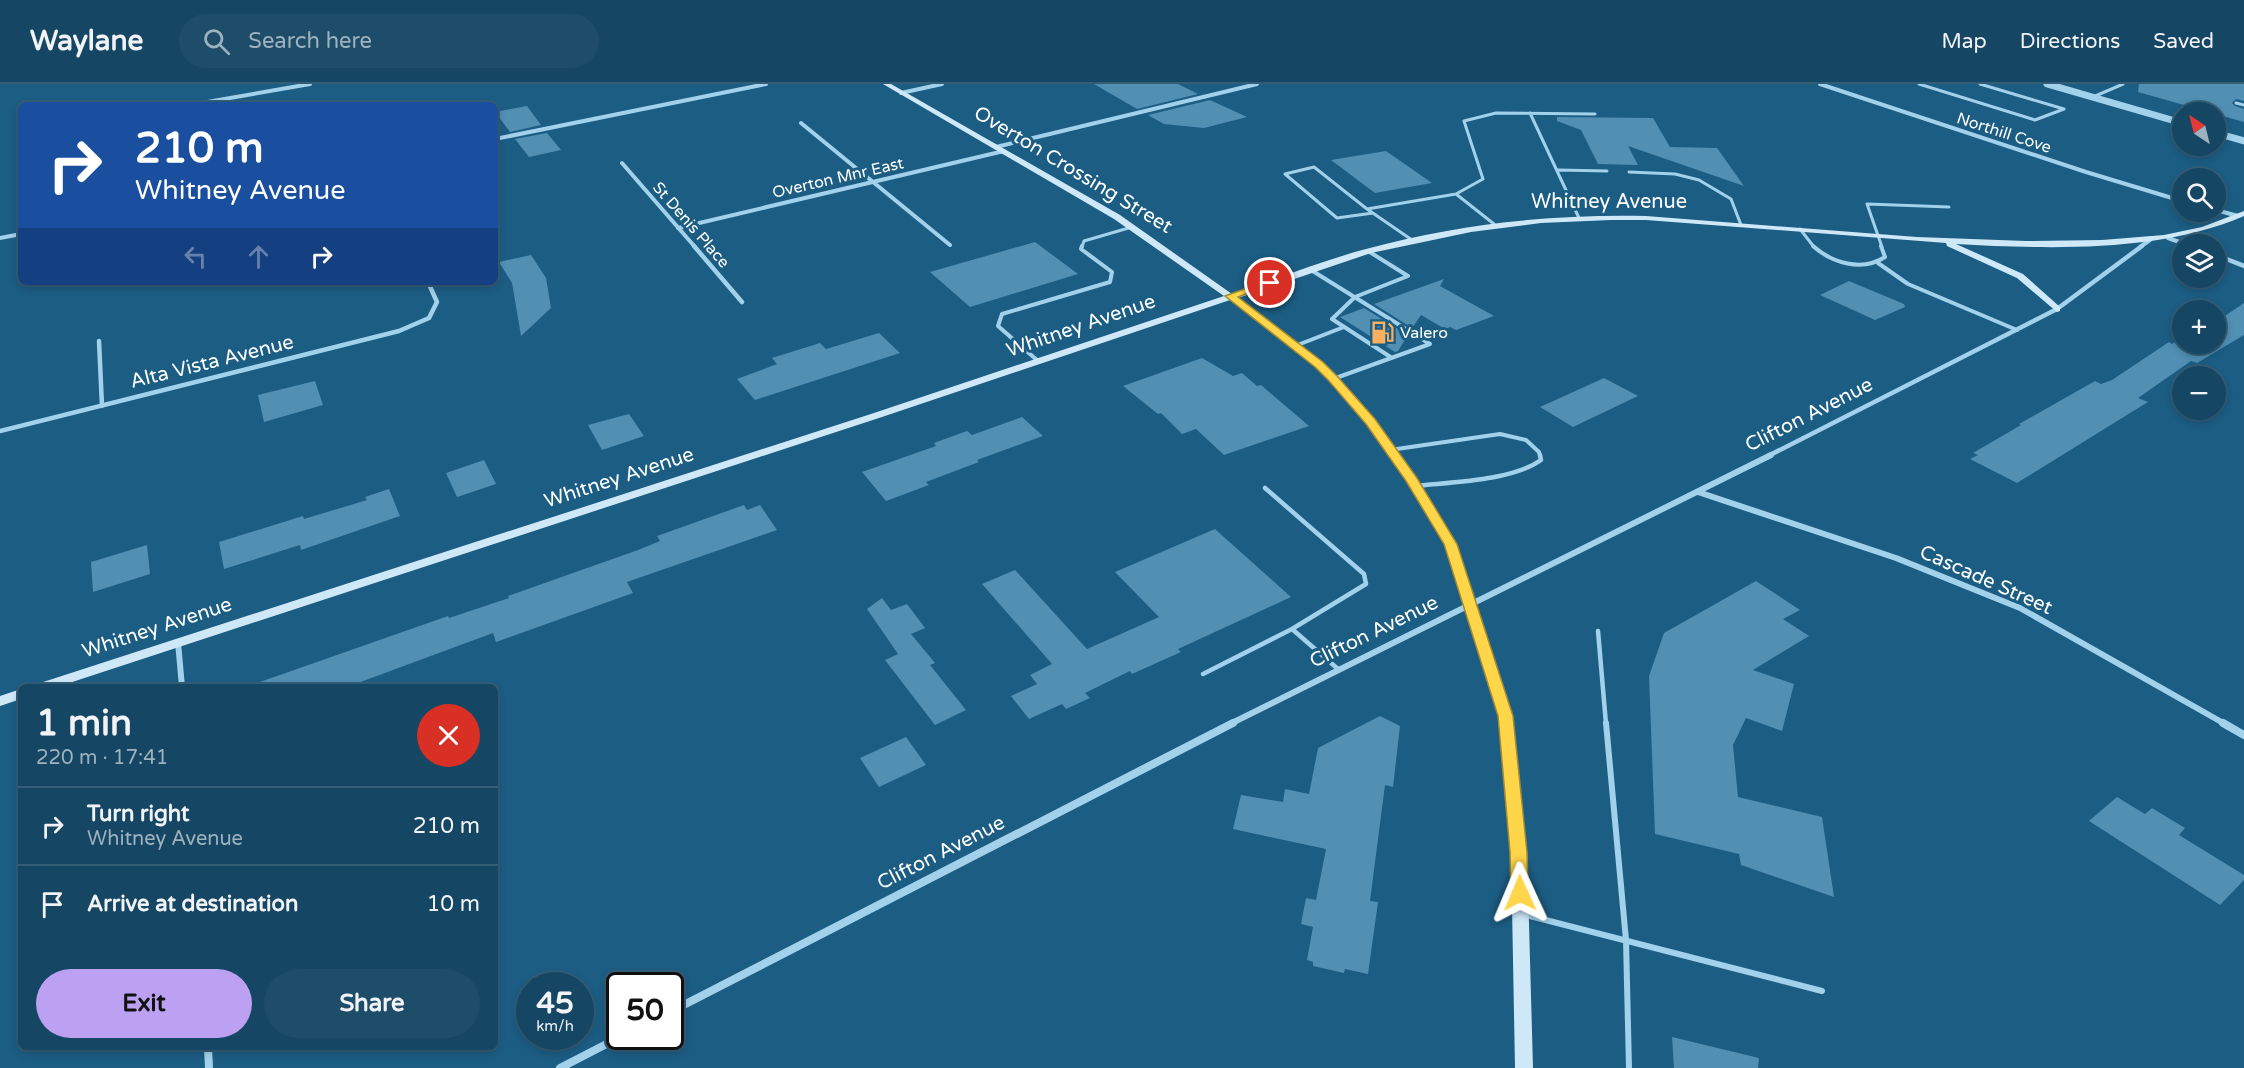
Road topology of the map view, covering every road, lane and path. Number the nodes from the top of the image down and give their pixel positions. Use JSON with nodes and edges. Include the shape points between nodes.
{"nodes":[{"id":1,"x":310,"y":84,"type":"edge"},
{"id":2,"x":766,"y":84,"type":"edge"},
{"id":3,"x":886,"y":84,"type":"edge"},
{"id":4,"x":942,"y":84,"type":"edge"},
{"id":5,"x":1257,"y":84,"type":"edge"},
{"id":6,"x":1820,"y":84,"type":"edge"},
{"id":7,"x":1919,"y":84,"type":"edge"},
{"id":8,"x":1980,"y":84,"type":"edge"},
{"id":9,"x":2048,"y":84,"type":"edge"},
{"id":10,"x":2123,"y":84,"type":"edge"},
{"id":11,"x":901,"y":93,"type":"junction"},
{"id":12,"x":2093,"y":97,"type":"junction"},
{"id":13,"x":207,"y":102,"type":"edge"},
{"id":14,"x":2236,"y":103,"type":"dead end"},
{"id":15,"x":2244,"y":105,"type":"edge"},
{"id":16,"x":1530,"y":113,"type":"junction"},
{"id":17,"x":1595,"y":114,"type":"dead end"},
{"id":18,"x":2172,"y":120,"type":"edge"},
{"id":19,"x":801,"y":123,"type":"dead end"},
{"id":20,"x":2226,"y":136,"type":"edge"},
{"id":21,"x":498,"y":138,"type":"edge"},
{"id":22,"x":2244,"y":141,"type":"edge"},
{"id":23,"x":1000,"y":149,"type":"junction"},
{"id":24,"x":622,"y":163,"type":"dead end"},
{"id":25,"x":1558,"y":170,"type":"junction"},
{"id":26,"x":1607,"y":171,"type":"dead end"},
{"id":27,"x":1629,"y":172,"type":"dead end"},
{"id":28,"x":873,"y":182,"type":"junction"},
{"id":29,"x":1456,"y":194,"type":"junction"},
{"id":30,"x":2172,"y":198,"type":"edge"},
{"id":31,"x":1949,"y":207,"type":"dead end"},
{"id":32,"x":1368,"y":209,"type":"junction"},
{"id":33,"x":2226,"y":212,"type":"edge"},
{"id":34,"x":1373,"y":213,"type":"junction"},
{"id":35,"x":2241,"y":214,"type":"edge"},
{"id":36,"x":1579,"y":218,"type":"junction"},
{"id":37,"x":1494,"y":224,"type":"junction"},
{"id":38,"x":1741,"y":225,"type":"junction"},
{"id":39,"x":1132,"y":227,"type":"junction"},
{"id":40,"x":678,"y":228,"type":"junction"},
{"id":41,"x":1800,"y":230,"type":"junction"},
{"id":42,"x":18,"y":235,"type":"edge"},
{"id":43,"x":1878,"y":236,"type":"junction"},
{"id":44,"x":0,"y":238,"type":"edge"},
{"id":45,"x":2168,"y":238,"type":"junction"},
{"id":46,"x":2172,"y":239,"type":"edge"},
{"id":47,"x":1412,"y":240,"type":"junction"},
{"id":48,"x":2150,"y":240,"type":"junction"},
{"id":49,"x":1943,"y":241,"type":"junction"},
{"id":50,"x":950,"y":245,"type":"dead end"},
{"id":51,"x":1368,"y":251,"type":"junction"},
{"id":52,"x":2226,"y":259,"type":"edge"},
{"id":53,"x":1878,"y":263,"type":"junction"},
{"id":54,"x":2244,"y":266,"type":"edge"},
{"id":55,"x":1311,"y":270,"type":"junction"},
{"id":56,"x":429,"y":285,"type":"edge"},
{"id":57,"x":1230,"y":296,"type":"junction"},
{"id":58,"x":1355,"y":297,"type":"junction"},
{"id":59,"x":742,"y":302,"type":"dead end"},
{"id":60,"x":2057,"y":309,"type":"junction"},
{"id":61,"x":1375,"y":310,"type":"junction"},
{"id":62,"x":1371,"y":315,"type":"dead end"},
{"id":63,"x":1395,"y":322,"type":"junction"},
{"id":64,"x":1344,"y":327,"type":"junction"},
{"id":65,"x":1391,"y":327,"type":"dead end"},
{"id":66,"x":1358,"y":329,"type":"dead end"},
{"id":67,"x":2017,"y":330,"type":"junction"},
{"id":68,"x":1354,"y":333,"type":"junction"},
{"id":69,"x":1378,"y":341,"type":"dead end"},
{"id":70,"x":99,"y":342,"type":"dead end"},
{"id":71,"x":1295,"y":346,"type":"junction"},
{"id":72,"x":1374,"y":346,"type":"junction"},
{"id":73,"x":1392,"y":358,"type":"junction"},
{"id":74,"x":1038,"y":361,"type":"junction"},
{"id":75,"x":1333,"y":379,"type":"junction"},
{"id":76,"x":102,"y":406,"type":"junction"},
{"id":77,"x":0,"y":431,"type":"edge"},
{"id":78,"x":1390,"y":450,"type":"junction"},
{"id":79,"x":1415,"y":486,"type":"junction"},
{"id":80,"x":1265,"y":488,"type":"dead end"},
{"id":81,"x":1698,"y":492,"type":"junction"},
{"id":82,"x":1470,"y":604,"type":"junction"},
{"id":83,"x":1292,"y":628,"type":"junction"},
{"id":84,"x":1598,"y":631,"type":"dead end"},
{"id":85,"x":178,"y":642,"type":"junction"},
{"id":86,"x":1338,"y":669,"type":"junction"},
{"id":87,"x":1203,"y":674,"type":"dead end"},
{"id":88,"x":51,"y":684,"type":"edge"},
{"id":89,"x":182,"y":684,"type":"edge"},
{"id":90,"x":18,"y":695,"type":"edge"},
{"id":91,"x":0,"y":701,"type":"edge"},
{"id":92,"x":2244,"y":735,"type":"edge"},
{"id":93,"x":1520,"y":913,"type":"junction"},
{"id":94,"x":1626,"y":940,"type":"junction"},
{"id":95,"x":1822,"y":991,"type":"dead end"},
{"id":96,"x":684,"y":1005,"type":"edge"},
{"id":97,"x":606,"y":1044,"type":"edge"},
{"id":98,"x":208,"y":1050,"type":"edge"},
{"id":99,"x":209,"y":1068,"type":"edge"},
{"id":100,"x":561,"y":1068,"type":"edge"},
{"id":101,"x":1524,"y":1068,"type":"edge"},
{"id":102,"x":1629,"y":1068,"type":"edge"}],
"edges":[{"from":1,"to":13,"type":"street"},
{"from":2,"to":21,"type":"street"},
{"from":3,"to":11,"type":"main road","name":"Overton Crossing Street"},
{"from":4,"to":11,"type":"street"},
{"from":5,"to":23,"type":"street"},
{"from":6,"to":30,"type":"street","name":"Northill Cove"},
{"from":7,"to":8,"type":"lane","via":[[2035,120],[2064,109]]},
{"from":9,"to":12,"type":"street"},
{"from":10,"to":12,"type":"lane"},
{"from":11,"to":23,"type":"main road","name":"Overton Crossing Street"},
{"from":12,"to":18,"type":"street"},
{"from":14,"to":15,"type":"lane"},
{"from":16,"to":17,"type":"lane"},
{"from":16,"to":25,"type":"lane"},
{"from":16,"to":29,"type":"lane","via":[[1496,113],[1464,121],[1483,179]]},
{"from":19,"to":28,"type":"street"},
{"from":20,"to":22,"type":"street"},
{"from":23,"to":28,"type":"street","name":"Overton Mnr East"},
{"from":23,"to":39,"type":"main road","name":"Overton Crossing Street"},
{"from":24,"to":40,"type":"street","name":"St Denis Place"},
{"from":25,"to":26,"type":"lane"},
{"from":25,"to":36,"type":"lane"},
{"from":27,"to":38,"type":"lane","via":[[1675,174],[1699,180],[1731,199]]},
{"from":28,"to":40,"type":"street","name":"Overton Mnr East"},
{"from":28,"to":50,"type":"street"},
{"from":29,"to":32,"type":"lane"},
{"from":29,"to":37,"type":"lane"},
{"from":31,"to":43,"type":"lane","via":[[1867,204]]},
{"from":32,"to":34,"type":"lane"},
{"from":32,"to":34,"type":"lane","via":[[1314,167],[1285,174],[1337,218]]},
{"from":33,"to":35,"type":"street"},
{"from":34,"to":47,"type":"lane"},
{"from":35,"to":45,"type":"main road"},
{"from":36,"to":37,"type":"main road","name":"Whitney Avenue"},
{"from":36,"to":38,"type":"main road","name":"Whitney Avenue"},
{"from":37,"to":47,"type":"main road","name":"Whitney Avenue"},
{"from":38,"to":41,"type":"main road","name":"Whitney Avenue"},
{"from":39,"to":57,"type":"main road","name":"Overton Crossing Street"},
{"from":39,"to":74,"type":"lane","via":[[1084,241],[1081,249],[1112,272],[1110,282],[1002,314],[998,326]]},
{"from":40,"to":59,"type":"street","name":"St Denis Place"},
{"from":41,"to":43,"type":"main road","name":"Whitney Avenue"},
{"from":41,"to":53,"type":"lane","via":[[1814,247],[1836,260]]},
{"from":42,"to":44,"type":"street"},
{"from":43,"to":49,"type":"main road","name":"Whitney Avenue"},
{"from":43,"to":53,"type":"lane","via":[[1885,257]]},
{"from":45,"to":46,"type":"street"},
{"from":45,"to":48,"type":"main road","name":"Whitney Avenue"},
{"from":47,"to":51,"type":"main road","name":"Whitney Avenue"},
{"from":48,"to":49,"type":"main road","name":"Whitney Avenue","via":[[2041,244]]},
{"from":48,"to":60,"type":"street","name":"Clifton Avenue"},
{"from":49,"to":60,"type":"main road","via":[[2020,276]]},
{"from":51,"to":55,"type":"main road","name":"Whitney Avenue"},
{"from":51,"to":58,"type":"lane","via":[[1408,276]]},
{"from":52,"to":54,"type":"street"},
{"from":53,"to":67,"type":"lane","via":[[1908,284]]},
{"from":55,"to":57,"type":"main road","name":"Whitney Avenue"},
{"from":55,"to":58,"type":"lane"},
{"from":56,"to":76,"type":"street","name":"Alta Vista Avenue","via":[[437,302],[429,318],[399,331]]},
{"from":57,"to":71,"type":"main road","name":"Overton Crossing Street"},
{"from":57,"to":74,"type":"main road","name":"Whitney Avenue"},
{"from":58,"to":61,"type":"lane"},
{"from":58,"to":64,"type":"lane","via":[[1332,319]]},
{"from":60,"to":67,"type":"street","name":"Clifton Avenue"},
{"from":61,"to":62,"type":"lane"},
{"from":61,"to":63,"type":"lane"},
{"from":63,"to":65,"type":"lane"},
{"from":63,"to":73,"type":"lane","via":[[1430,344]]},
{"from":64,"to":68,"type":"lane"},
{"from":64,"to":71,"type":"lane"},
{"from":66,"to":68,"type":"lane"},
{"from":67,"to":81,"type":"street","name":"Clifton Avenue"},
{"from":68,"to":72,"type":"lane"},
{"from":69,"to":72,"type":"lane"},
{"from":70,"to":76,"type":"street"},
{"from":71,"to":75,"type":"main road","name":"Overton Crossing Street"},
{"from":72,"to":73,"type":"lane"},
{"from":73,"to":75,"type":"lane"},
{"from":74,"to":85,"type":"main road","name":"Whitney Avenue"},
{"from":75,"to":78,"type":"main road","name":"Overton Crossing Street"},
{"from":76,"to":77,"type":"street","name":"Alta Vista Avenue"},
{"from":78,"to":79,"type":"main road","name":"Overton Crossing Street"},
{"from":78,"to":79,"type":"lane","via":[[1500,434],[1526,440],[1539,452],[1541,460],[1527,468]]},
{"from":79,"to":82,"type":"main road","name":"Overton Crossing Street","via":[[1450,544]]},
{"from":80,"to":83,"type":"lane","via":[[1364,574],[1366,584]]},
{"from":81,"to":82,"type":"street","name":"Clifton Avenue"},
{"from":81,"to":92,"type":"street","name":"Cascade Street","via":[[1896,558],[2020,608]]},
{"from":82,"to":86,"type":"street","name":"Clifton Avenue"},
{"from":82,"to":93,"type":"main road","name":"Overton Crossing Street","via":[[1505,716],[1519,852]]},
{"from":83,"to":86,"type":"lane"},
{"from":83,"to":87,"type":"lane"},
{"from":84,"to":94,"type":"lane"},
{"from":85,"to":88,"type":"main road","name":"Whitney Avenue"},
{"from":85,"to":89,"type":"street"},
{"from":86,"to":96,"type":"street","name":"Clifton Avenue"},
{"from":90,"to":91,"type":"main road"},
{"from":93,"to":94,"type":"lane"},
{"from":93,"to":101,"type":"main road","name":"Overton Crossing Street"},
{"from":94,"to":95,"type":"lane"},
{"from":94,"to":102,"type":"lane"},
{"from":97,"to":100,"type":"street"},
{"from":98,"to":99,"type":"street"}]}
